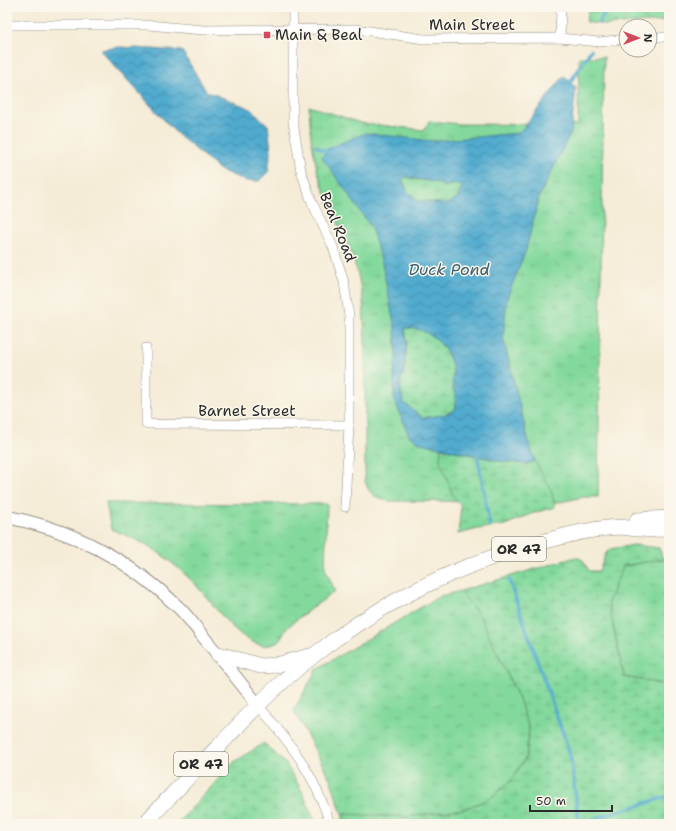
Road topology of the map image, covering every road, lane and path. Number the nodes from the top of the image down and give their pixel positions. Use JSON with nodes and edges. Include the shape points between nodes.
{"nodes":[{"id":1,"x":293,"y":7,"type":"edge"},
{"id":2,"x":561,"y":7,"type":"edge"},
{"id":3,"x":7,"y":25,"type":"edge"},
{"id":4,"x":293,"y":30,"type":"junction"},
{"id":5,"x":658,"y":37,"type":"edge"},
{"id":6,"x":669,"y":37,"type":"edge"},
{"id":7,"x":560,"y":38,"type":"junction"},
{"id":8,"x":618,"y":40,"type":"edge"},
{"id":9,"x":146,"y":348,"type":"dead end"},
{"id":10,"x":349,"y":425,"type":"junction"},
{"id":11,"x":345,"y":507,"type":"dead end"},
{"id":12,"x":7,"y":517,"type":"edge"},
{"id":13,"x":669,"y":518,"type":"edge"},
{"id":14,"x":620,"y":527,"type":"junction"},
{"id":15,"x":669,"y":529,"type":"edge"},
{"id":16,"x":218,"y":654,"type":"junction"},
{"id":17,"x":313,"y":656,"type":"junction"},
{"id":18,"x":258,"y":704,"type":"junction"},
{"id":19,"x":144,"y":824,"type":"edge"},
{"id":20,"x":330,"y":824,"type":"edge"}],
"edges":[{"from":1,"to":4,"type":"street","name":"Beal Road"},
{"from":2,"to":7,"type":"street"},
{"from":3,"to":4,"type":"street","name":"Main Street","via":[[148,25],[203,30]]},
{"from":4,"to":7,"type":"street","name":"Main Street","via":[[356,29],[424,39]]},
{"from":4,"to":10,"type":"street","name":"Beal Road","via":[[293,122],[301,171],[311,200],[334,247],[344,282],[349,316]]},
{"from":5,"to":6,"type":"street"},
{"from":7,"to":8,"type":"street","name":"Main Street","via":[[599,42]]},
{"from":9,"to":10,"type":"street","name":"Barnet Street","via":[[146,424]]},
{"from":10,"to":11,"type":"street","name":"Beal Road"},
{"from":12,"to":16,"type":"street","via":[[67,533],[123,562],[178,606]]},
{"from":13,"to":14,"type":"main road","via":[[630,521]]},
{"from":14,"to":15,"type":"main road","number":"OR 47"},
{"from":14,"to":17,"type":"main road","number":"OR 47","via":[[593,530],[530,545],[454,573],[379,611]]},
{"from":16,"to":17,"type":"main road","via":[[261,666]]},
{"from":16,"to":18,"type":"street"},
{"from":17,"to":18,"type":"main road","number":"OR 47"},
{"from":18,"to":19,"type":"main road","number":"OR 47"},
{"from":18,"to":20,"type":"street","via":[[306,767],[320,794]]}]}
